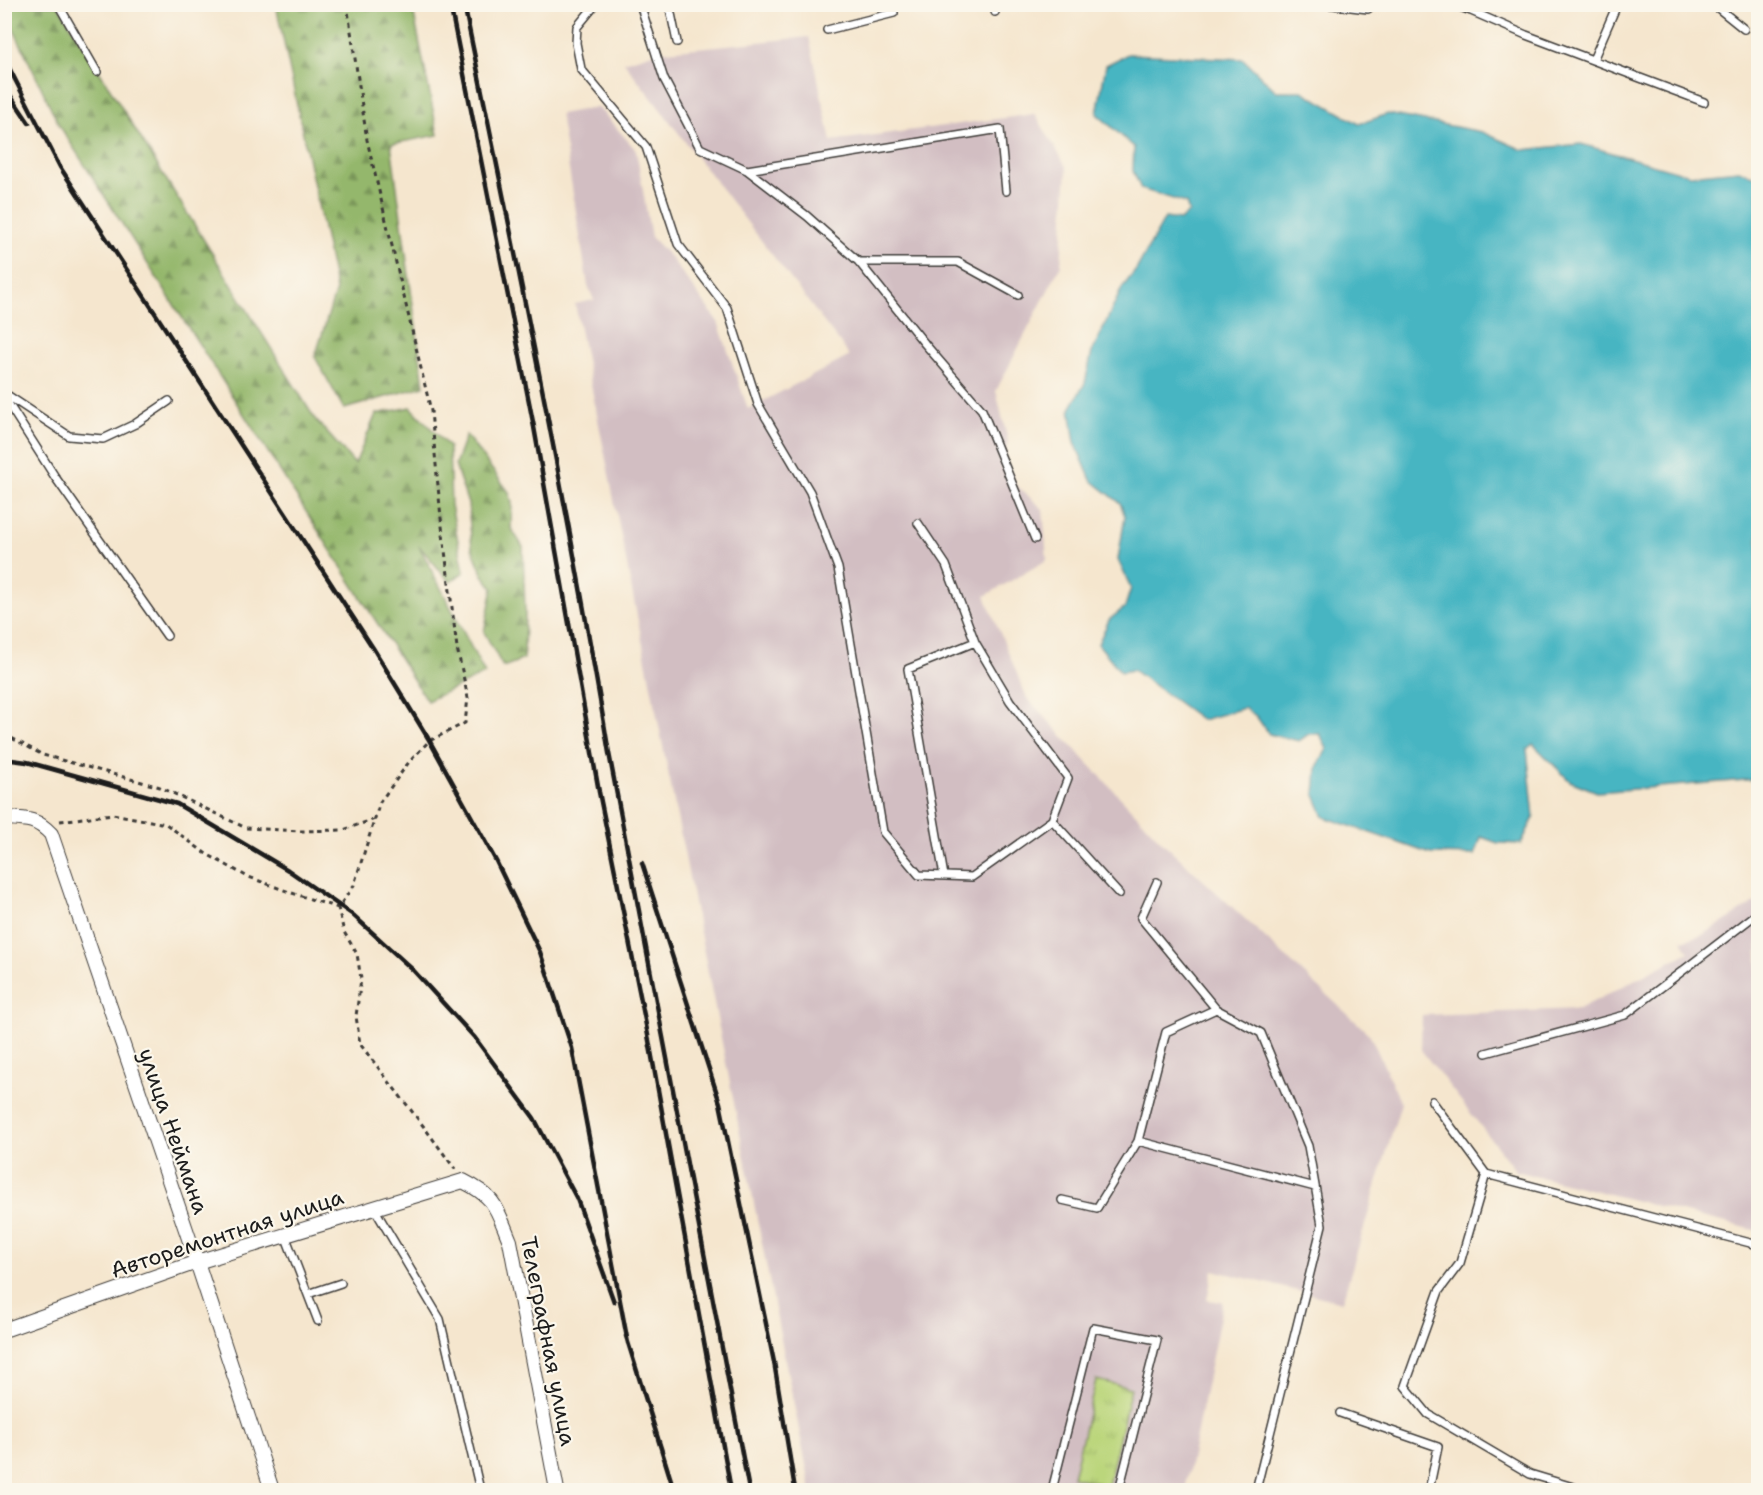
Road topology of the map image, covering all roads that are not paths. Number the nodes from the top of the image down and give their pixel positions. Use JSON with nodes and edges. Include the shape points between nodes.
{"nodes":[{"id":1,"x":58,"y":4,"type":"edge"},
{"id":2,"x":596,"y":4,"type":"edge"},
{"id":3,"x":640,"y":4,"type":"edge"},
{"id":4,"x":669,"y":4,"type":"edge"},
{"id":5,"x":892,"y":4,"type":"edge"},
{"id":6,"x":1325,"y":4,"type":"edge"},
{"id":7,"x":1373,"y":4,"type":"edge"},
{"id":8,"x":1452,"y":4,"type":"edge"},
{"id":9,"x":1616,"y":4,"type":"edge"},
{"id":10,"x":1713,"y":4,"type":"edge"},
{"id":11,"x":1471,"y":8,"type":"edge"},
{"id":12,"x":1744,"y":29,"type":"dead end"},
{"id":13,"x":827,"y":30,"type":"dead end"},
{"id":14,"x":677,"y":42,"type":"dead end"},
{"id":15,"x":1593,"y":60,"type":"junction"},
{"id":16,"x":97,"y":72,"type":"dead end"},
{"id":17,"x":1704,"y":102,"type":"dead end"},
{"id":18,"x":747,"y":170,"type":"junction"},
{"id":19,"x":1006,"y":190,"type":"dead end"},
{"id":20,"x":860,"y":262,"type":"junction"},
{"id":21,"x":1018,"y":295,"type":"dead end"},
{"id":22,"x":4,"y":395,"type":"edge"},
{"id":23,"x":169,"y":401,"type":"dead end"},
{"id":24,"x":918,"y":523,"type":"dead end"},
{"id":25,"x":1035,"y":539,"type":"dead end"},
{"id":26,"x":167,"y":636,"type":"dead end"},
{"id":27,"x":975,"y":642,"type":"junction"},
{"id":28,"x":4,"y":818,"type":"edge"},
{"id":29,"x":1052,"y":820,"type":"junction"},
{"id":30,"x":944,"y":876,"type":"junction"},
{"id":31,"x":1157,"y":882,"type":"dead end"},
{"id":32,"x":1119,"y":894,"type":"dead end"},
{"id":33,"x":1758,"y":913,"type":"edge"},
{"id":34,"x":1216,"y":1009,"type":"junction"},
{"id":35,"x":1486,"y":1053,"type":"dead end"},
{"id":36,"x":1431,"y":1101,"type":"dead end"},
{"id":37,"x":1138,"y":1141,"type":"junction"},
{"id":38,"x":1486,"y":1174,"type":"junction"},
{"id":39,"x":464,"y":1182,"type":"joint"},
{"id":40,"x":1315,"y":1187,"type":"junction"},
{"id":41,"x":1062,"y":1200,"type":"dead end"},
{"id":42,"x":374,"y":1208,"type":"junction"},
{"id":43,"x":285,"y":1235,"type":"junction"},
{"id":44,"x":1758,"y":1245,"type":"edge"},
{"id":45,"x":197,"y":1262,"type":"junction"},
{"id":46,"x":341,"y":1282,"type":"dead end"},
{"id":47,"x":308,"y":1294,"type":"junction"},
{"id":48,"x":318,"y":1321,"type":"dead end"},
{"id":49,"x":4,"y":1330,"type":"edge"},
{"id":50,"x":1340,"y":1413,"type":"dead end"},
{"id":51,"x":273,"y":1491,"type":"edge"},
{"id":52,"x":480,"y":1491,"type":"edge"},
{"id":53,"x":558,"y":1491,"type":"edge"},
{"id":54,"x":1052,"y":1491,"type":"edge"},
{"id":55,"x":1119,"y":1491,"type":"edge"},
{"id":56,"x":1256,"y":1491,"type":"edge"},
{"id":57,"x":1428,"y":1491,"type":"edge"},
{"id":58,"x":1583,"y":1491,"type":"edge"}],
"edges":[{"from":1,"to":16,"type":"lane"},
{"from":2,"to":30,"type":"lane","via":[[577,27],[581,69],[646,147],[678,244],[727,308],[758,404],[810,492],[838,568],[884,832],[919,875]]},
{"from":3,"to":18,"type":"lane","via":[[664,79],[700,148]]},
{"from":4,"to":14,"type":"lane"},
{"from":5,"to":13,"type":"lane","via":[[894,13]]},
{"from":6,"to":7,"type":"lane","via":[[1368,9]]},
{"from":8,"to":11,"type":"lane"},
{"from":9,"to":15,"type":"lane"},
{"from":10,"to":12,"type":"lane"},
{"from":11,"to":15,"type":"lane"},
{"from":15,"to":17,"type":"lane"},
{"from":18,"to":19,"type":"lane","via":[[1000,129]]},
{"from":18,"to":20,"type":"lane"},
{"from":20,"to":21,"type":"lane","via":[[958,262]]},
{"from":20,"to":25,"type":"lane","via":[[982,410]]},
{"from":22,"to":23,"type":"lane","via":[[69,436],[103,439]]},
{"from":22,"to":26,"type":"lane","via":[[55,477]]},
{"from":24,"to":27,"type":"lane","via":[[946,565]]},
{"from":27,"to":29,"type":"lane","via":[[1010,701],[1068,778]]},
{"from":27,"to":30,"type":"lane","via":[[908,669]]},
{"from":28,"to":45,"type":"street","name":"улица Неймана","via":[[41,824],[51,834]]},
{"from":29,"to":30,"type":"lane","via":[[972,877]]},
{"from":29,"to":32,"type":"lane"},
{"from":31,"to":34,"type":"lane","via":[[1141,918]]},
{"from":33,"to":35,"type":"lane","via":[[1625,1015]]},
{"from":34,"to":37,"type":"lane","via":[[1166,1032]]},
{"from":34,"to":40,"type":"lane","via":[[1261,1033],[1308,1146]]},
{"from":36,"to":38,"type":"lane"},
{"from":37,"to":40,"type":"lane"},
{"from":37,"to":41,"type":"lane","via":[[1097,1208]]},
{"from":38,"to":44,"type":"lane"},
{"from":38,"to":58,"type":"lane","via":[[1461,1263],[1439,1291],[1406,1386],[1428,1414],[1530,1474]]},
{"from":39,"to":42,"type":"street","name":"Авторемонтная улица"},
{"from":39,"to":53,"type":"street","name":"Телеграфная улица","via":[[494,1202],[510,1241]]},
{"from":40,"to":56,"type":"lane","via":[[1322,1225]]},
{"from":42,"to":43,"type":"street","name":"Авторемонтная улица"},
{"from":42,"to":52,"type":"lane","via":[[440,1319]]},
{"from":43,"to":45,"type":"street","name":"Авторемонтная улица"},
{"from":43,"to":47,"type":"lane"},
{"from":45,"to":49,"type":"street","name":"Авторемонтная улица"},
{"from":45,"to":51,"type":"street","name":"улица Неймана"},
{"from":46,"to":47,"type":"lane"},
{"from":47,"to":48,"type":"lane"},
{"from":50,"to":57,"type":"lane","via":[[1438,1447]]},
{"from":54,"to":55,"type":"lane","via":[[1093,1328],[1157,1340]]}]}
